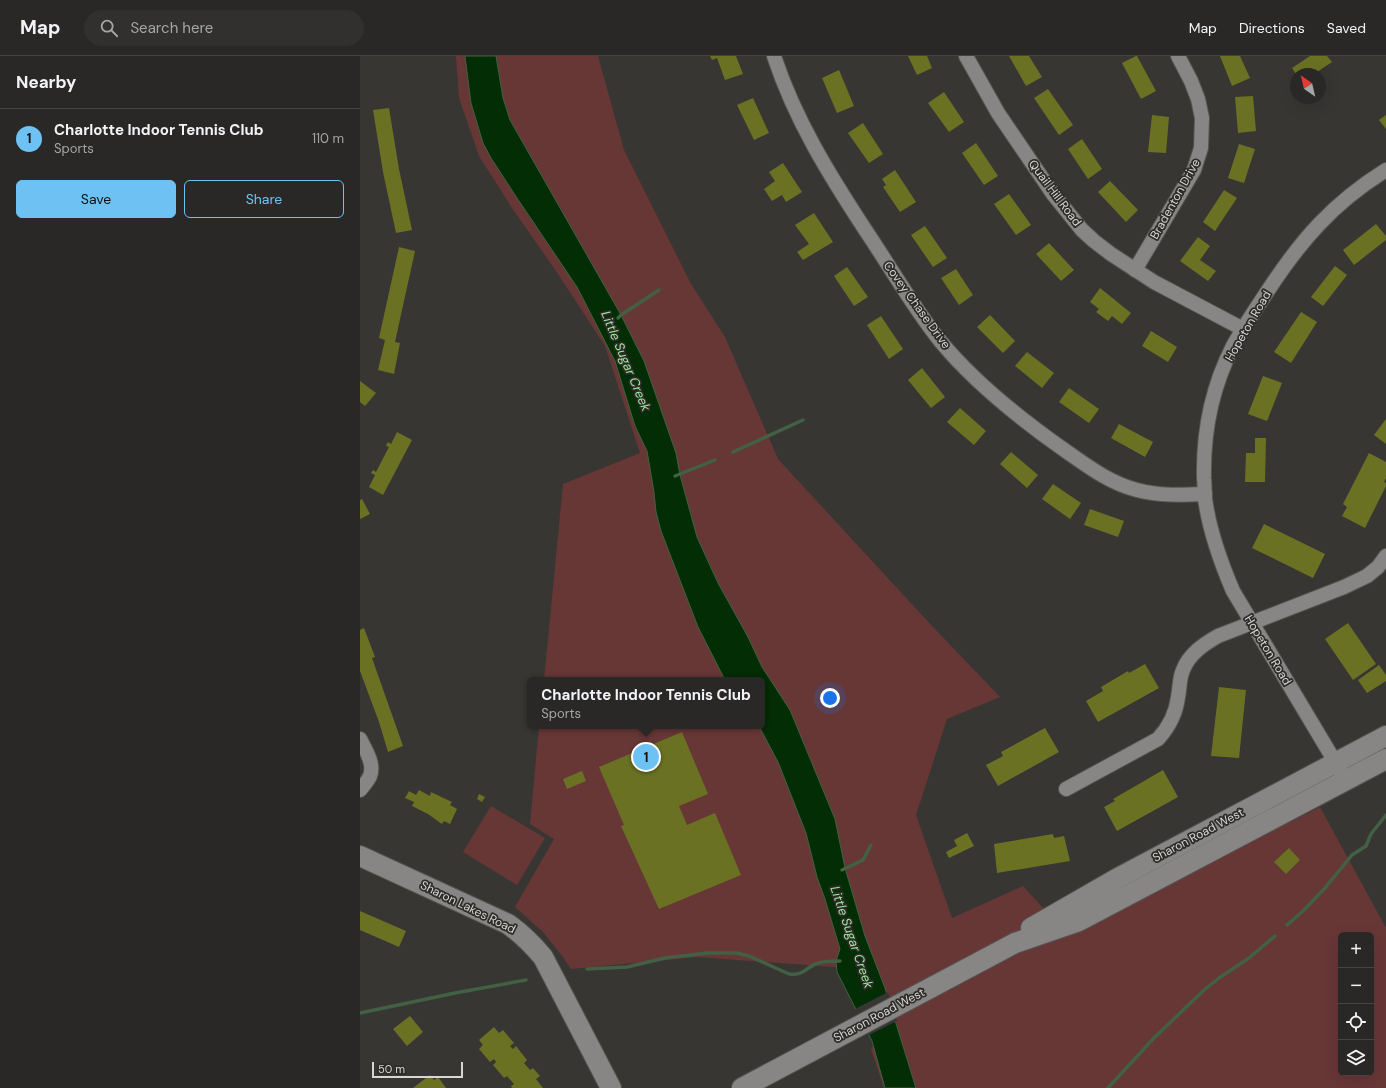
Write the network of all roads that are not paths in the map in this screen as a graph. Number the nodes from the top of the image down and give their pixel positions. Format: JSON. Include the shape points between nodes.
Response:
{"nodes":[{"id":1,"x":774,"y":56,"type":"edge"},
{"id":2,"x":966,"y":56,"type":"edge"},
{"id":3,"x":1178,"y":56,"type":"edge"},
{"id":4,"x":1386,"y":170,"type":"edge"},
{"id":5,"x":1135,"y":270,"type":"junction"},
{"id":6,"x":1243,"y":329,"type":"junction"},
{"id":7,"x":1205,"y":494,"type":"junction"},
{"id":8,"x":1386,"y":556,"type":"edge"},
{"id":9,"x":1252,"y":623,"type":"junction"},
{"id":10,"x":1386,"y":736,"type":"edge"},
{"id":11,"x":360,"y":739,"type":"edge"},
{"id":12,"x":1386,"y":760,"type":"edge"},
{"id":13,"x":1336,"y":763,"type":"junction"},
{"id":14,"x":1345,"y":781,"type":"junction"},
{"id":15,"x":1066,"y":789,"type":"dead end"},
{"id":16,"x":360,"y":790,"type":"edge"},
{"id":17,"x":360,"y":856,"type":"edge"},
{"id":18,"x":1015,"y":942,"type":"junction"},
{"id":19,"x":611,"y":1088,"type":"edge"},
{"id":20,"x":742,"y":1088,"type":"edge"}],
"edges":[{"from":1,"to":7,"type":"street","name":"Covey Chase Drive","via":[[796,111],[837,187],[914,305],[968,371],[1027,423],[1097,473],[1136,490],[1156,494]]},
{"from":2,"to":5,"type":"street","name":"Quail Hill Road","via":[[998,113],[1072,219],[1094,241]]},
{"from":3,"to":5,"type":"street","name":"Bradenton Drive","via":[[1198,99],[1202,118],[1201,148],[1194,170]]},
{"from":4,"to":6,"type":"street","name":"Hopeton Road","via":[[1344,200],[1320,223],[1287,261]]},
{"from":5,"to":6,"type":"street","name":"Quail Hill Road"},
{"from":6,"to":7,"type":"street","name":"Hopeton Road","via":[[1233,346],[1212,401],[1206,432]]},
{"from":7,"to":9,"type":"street","name":"Hopeton Road","via":[[1221,563],[1233,591]]},
{"from":8,"to":9,"type":"street","via":[[1367,576],[1309,602]]},
{"from":9,"to":13,"type":"street","name":"Hopeton Road"},
{"from":9,"to":15,"type":"street","via":[[1218,636],[1193,654],[1182,671],[1175,713],[1158,739]]},
{"from":10,"to":13,"type":"main road","name":"Sharon Road West"},
{"from":11,"to":16,"type":"street","via":[[372,768],[370,777]]},
{"from":12,"to":14,"type":"main road","name":"Sharon Road West"},
{"from":13,"to":14,"type":"street","name":"Hopeton Road"},
{"from":13,"to":18,"type":"main road","name":"Sharon Road West","via":[[1118,878],[1028,930]]},
{"from":14,"to":18,"type":"main road","name":"Sharon Road West","via":[[1079,921]]},
{"from":17,"to":19,"type":"main road","name":"Sharon Lakes Road","via":[[501,921],[522,934],[543,957]]},
{"from":18,"to":20,"type":"main road","name":"Sharon Road West"}]}
